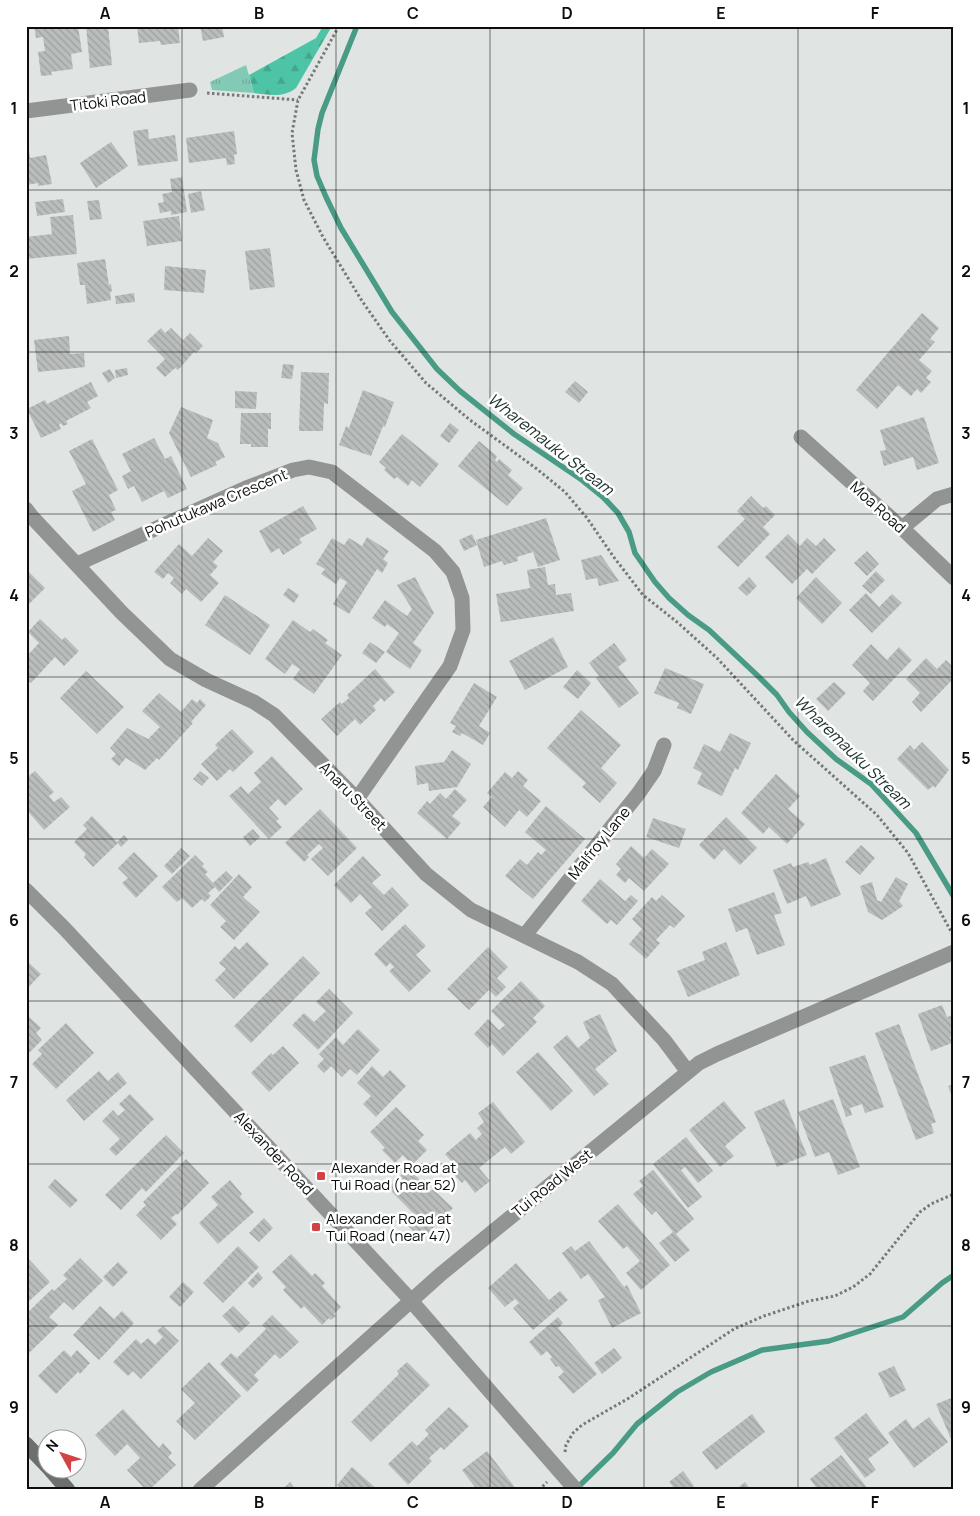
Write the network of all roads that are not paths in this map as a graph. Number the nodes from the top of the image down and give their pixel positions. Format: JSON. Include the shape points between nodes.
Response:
{"nodes":[{"id":1,"x":190,"y":90,"type":"road end"},
{"id":2,"x":26,"y":111,"type":"edge"},
{"id":3,"x":801,"y":437,"type":"dead end"},
{"id":4,"x":954,"y":494,"type":"edge"},
{"id":5,"x":26,"y":509,"type":"edge"},
{"id":6,"x":902,"y":528,"type":"junction"},
{"id":7,"x":77,"y":564,"type":"junction"},
{"id":8,"x":954,"y":578,"type":"edge"},
{"id":9,"x":664,"y":745,"type":"dead end"},
{"id":10,"x":357,"y":799,"type":"junction"},
{"id":11,"x":26,"y":890,"type":"edge"},
{"id":12,"x":525,"y":935,"type":"junction"},
{"id":13,"x":954,"y":952,"type":"edge"},
{"id":14,"x":688,"y":1072,"type":"junction"},
{"id":15,"x":412,"y":1301,"type":"junction"},
{"id":16,"x":26,"y":1444,"type":"edge"},
{"id":17,"x":38,"y":1457,"type":"edge"},
{"id":18,"x":57,"y":1478,"type":"edge"},
{"id":19,"x":573,"y":1486,"type":"edge"},
{"id":20,"x":68,"y":1490,"type":"edge"},
{"id":21,"x":200,"y":1490,"type":"edge"}],
"edges":[{"from":1,"to":2,"type":"street","name":"Titoki Road"},
{"from":3,"to":6,"type":"street","name":"Moa Road"},
{"from":4,"to":6,"type":"street","via":[[937,499]]},
{"from":5,"to":7,"type":"street","name":"Anaru Street"},
{"from":6,"to":8,"type":"street","name":"Moa Road"},
{"from":7,"to":10,"type":"street","name":"Anaru Street","via":[[170,659],[274,715]]},
{"from":7,"to":10,"type":"street","name":"Pohutukawa Crescent","via":[[246,488],[292,470],[309,467],[332,472],[435,551],[453,572],[462,598],[463,630],[450,666]]},
{"from":9,"to":12,"type":"street","name":"Malfroy Lane","via":[[654,772],[638,794]]},
{"from":10,"to":12,"type":"street","name":"Anaru Street","via":[[426,874],[471,910]]},
{"from":11,"to":15,"type":"street","name":"Alexander Road"},
{"from":12,"to":14,"type":"street","name":"Anaru Street","via":[[612,984],[664,1040]]},
{"from":13,"to":14,"type":"street","name":"Tui Road West","via":[[717,1054]]},
{"from":14,"to":15,"type":"street","name":"Tui Road West"},
{"from":15,"to":19,"type":"street","name":"Alexander Road"},
{"from":15,"to":21,"type":"street","name":"Tui Road West"},
{"from":16,"to":17,"type":"main road"},
{"from":18,"to":20,"type":"main road"}]}
